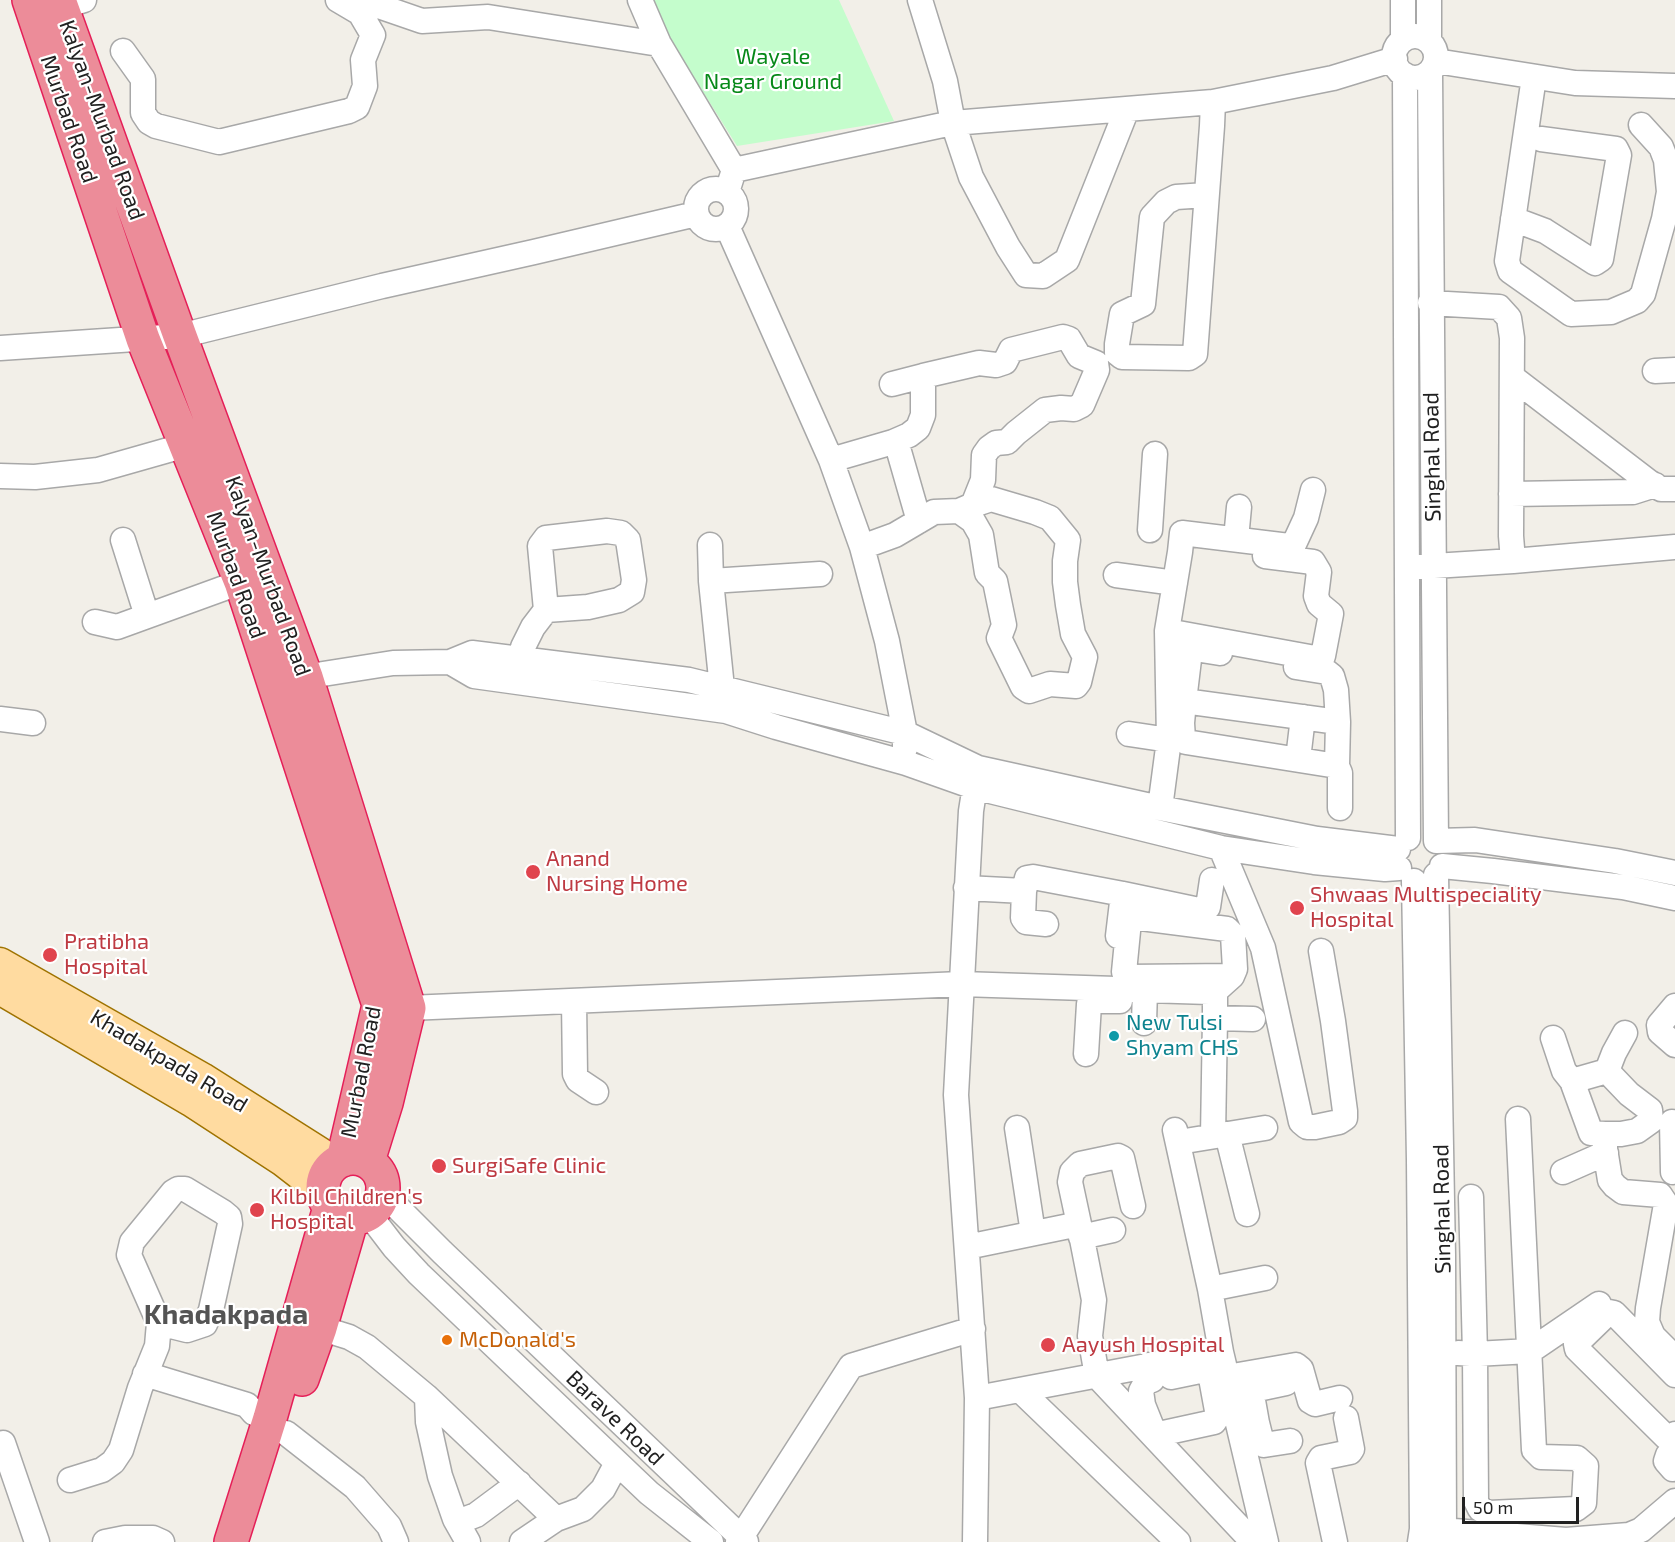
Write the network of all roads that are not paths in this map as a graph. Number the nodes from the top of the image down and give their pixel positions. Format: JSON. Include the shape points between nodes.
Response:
{"nodes":[{"id":1,"x":29,"y":0,"type":"edge"},
{"id":2,"x":338,"y":0,"type":"edge"},
{"id":3,"x":361,"y":0,"type":"edge"},
{"id":4,"x":640,"y":0,"type":"edge"},
{"id":5,"x":920,"y":0,"type":"edge"},
{"id":6,"x":1403,"y":0,"type":"edge"},
{"id":7,"x":1429,"y":0,"type":"edge"},
{"id":8,"x":68,"y":2,"type":"edge"},
{"id":9,"x":659,"y":44,"type":"junction"},
{"id":10,"x":123,"y":51,"type":"dead end"},
{"id":11,"x":1401,"y":58,"type":"junction"},
{"id":12,"x":1432,"y":58,"type":"junction"},
{"id":13,"x":1533,"y":77,"type":"junction"},
{"id":14,"x":1675,"y":86,"type":"edge"},
{"id":15,"x":1213,"y":102,"type":"junction"},
{"id":16,"x":1127,"y":110,"type":"junction"},
{"id":17,"x":953,"y":123,"type":"junction"},
{"id":18,"x":1641,"y":125,"type":"dead end"},
{"id":19,"x":1540,"y":139,"type":"dead end"},
{"id":20,"x":730,"y":181,"type":"junction"},
{"id":21,"x":1206,"y":195,"type":"junction"},
{"id":22,"x":696,"y":214,"type":"junction"},
{"id":23,"x":1513,"y":219,"type":"junction"},
{"id":24,"x":727,"y":226,"type":"junction"},
{"id":25,"x":1430,"y":303,"type":"junction"},
{"id":26,"x":180,"y":336,"type":"junction"},
{"id":27,"x":143,"y":339,"type":"junction"},
{"id":28,"x":0,"y":348,"type":"edge"},
{"id":29,"x":923,"y":376,"type":"junction"},
{"id":30,"x":1512,"y":377,"type":"junction"},
{"id":31,"x":892,"y":384,"type":"dead end"},
{"id":32,"x":896,"y":441,"type":"junction"},
{"id":33,"x":186,"y":445,"type":"junction"},
{"id":34,"x":1155,"y":454,"type":"dead end"},
{"id":35,"x":831,"y":460,"type":"junction"},
{"id":36,"x":0,"y":476,"type":"edge"},
{"id":37,"x":1665,"y":487,"type":"edge"},
{"id":38,"x":1313,"y":490,"type":"dead end"},
{"id":39,"x":1511,"y":494,"type":"junction"},
{"id":40,"x":1239,"y":507,"type":"dead end"},
{"id":41,"x":967,"y":508,"type":"junction"},
{"id":42,"x":919,"y":521,"type":"junction"},
{"id":43,"x":1236,"y":539,"type":"junction"},
{"id":44,"x":123,"y":540,"type":"dead end"},
{"id":45,"x":710,"y":545,"type":"dead end"},
{"id":46,"x":1185,"y":545,"type":"junction"},
{"id":47,"x":862,"y":547,"type":"junction"},
{"id":48,"x":1675,"y":547,"type":"edge"},
{"id":49,"x":1513,"y":561,"type":"junction"},
{"id":50,"x":1407,"y":567,"type":"junction"},
{"id":51,"x":1433,"y":567,"type":"junction"},
{"id":52,"x":820,"y":574,"type":"dead end"},
{"id":53,"x":1116,"y":575,"type":"dead end"},
{"id":54,"x":711,"y":581,"type":"junction"},
{"id":55,"x":241,"y":582,"type":"junction"},
{"id":56,"x":1175,"y":583,"type":"junction"},
{"id":57,"x":546,"y":610,"type":"junction"},
{"id":58,"x":147,"y":616,"type":"junction"},
{"id":59,"x":95,"y":622,"type":"dead end"},
{"id":60,"x":1172,"y":632,"type":"junction"},
{"id":61,"x":523,"y":660,"type":"junction"},
{"id":62,"x":450,"y":662,"type":"junction"},
{"id":63,"x":290,"y":679,"type":"junction"},
{"id":64,"x":722,"y":687,"type":"junction"},
{"id":65,"x":1303,"y":717,"type":"junction"},
{"id":66,"x":0,"y":719,"type":"edge"},
{"id":67,"x":1176,"y":721,"type":"junction"},
{"id":68,"x":1338,"y":722,"type":"junction"},
{"id":69,"x":33,"y":723,"type":"dead end"},
{"id":70,"x":905,"y":734,"type":"junction"},
{"id":71,"x":1129,"y":734,"type":"dead end"},
{"id":72,"x":1299,"y":759,"type":"junction"},
{"id":73,"x":906,"y":763,"type":"junction"},
{"id":74,"x":1337,"y":766,"type":"junction"},
{"id":75,"x":976,"y":778,"type":"junction"},
{"id":76,"x":1160,"y":808,"type":"junction"},
{"id":77,"x":1340,"y":808,"type":"dead end"},
{"id":78,"x":1436,"y":841,"type":"junction"},
{"id":79,"x":1221,"y":849,"type":"junction"},
{"id":80,"x":1416,"y":863,"type":"junction"},
{"id":81,"x":1675,"y":873,"type":"edge"},
{"id":82,"x":1212,"y":880,"type":"dead end"},
{"id":83,"x":966,"y":888,"type":"junction"},
{"id":84,"x":1024,"y":891,"type":"junction"},
{"id":85,"x":1123,"y":894,"type":"junction"},
{"id":86,"x":1675,"y":898,"type":"edge"},
{"id":87,"x":1046,"y":924,"type":"dead end"},
{"id":88,"x":1321,"y":951,"type":"dead end"},
{"id":89,"x":0,"y":963,"type":"edge"},
{"id":90,"x":1232,"y":976,"type":"junction"},
{"id":91,"x":961,"y":984,"type":"junction"},
{"id":92,"x":0,"y":989,"type":"edge"},
{"id":93,"x":1112,"y":989,"type":"junction"},
{"id":94,"x":1212,"y":994,"type":"junction"},
{"id":95,"x":574,"y":1000,"type":"junction"},
{"id":96,"x":1189,"y":1003,"type":"dead end"},
{"id":97,"x":1144,"y":1005,"type":"junction"},
{"id":98,"x":394,"y":1006,"type":"junction"},
{"id":99,"x":1675,"y":1006,"type":"edge"},
{"id":100,"x":1215,"y":1018,"type":"junction"},
{"id":101,"x":1253,"y":1019,"type":"dead end"},
{"id":102,"x":1625,"y":1033,"type":"dead end"},
{"id":103,"x":1553,"y":1038,"type":"dead end"},
{"id":104,"x":1675,"y":1045,"type":"edge"},
{"id":105,"x":1086,"y":1054,"type":"dead end"},
{"id":106,"x":1606,"y":1071,"type":"junction"},
{"id":107,"x":1572,"y":1081,"type":"junction"},
{"id":108,"x":189,"y":1085,"type":"junction"},
{"id":109,"x":596,"y":1092,"type":"dead end"},
{"id":110,"x":1518,"y":1119,"type":"dead end"},
{"id":111,"x":1666,"y":1122,"type":"edge"},
{"id":112,"x":1017,"y":1128,"type":"dead end"},
{"id":113,"x":1265,"y":1128,"type":"dead end"},
{"id":114,"x":1220,"y":1135,"type":"junction"},
{"id":115,"x":1605,"y":1144,"type":"junction"},
{"id":116,"x":1563,"y":1172,"type":"dead end"},
{"id":117,"x":1673,"y":1172,"type":"dead end"},
{"id":118,"x":350,"y":1188,"type":"junction"},
{"id":119,"x":1471,"y":1197,"type":"dead end"},
{"id":120,"x":1133,"y":1206,"type":"dead end"},
{"id":121,"x":1247,"y":1214,"type":"dead end"},
{"id":122,"x":1080,"y":1230,"type":"junction"},
{"id":123,"x":1113,"y":1230,"type":"dead end"},
{"id":124,"x":1033,"y":1233,"type":"junction"},
{"id":125,"x":967,"y":1247,"type":"junction"},
{"id":126,"x":1265,"y":1278,"type":"dead end"},
{"id":127,"x":1210,"y":1289,"type":"junction"},
{"id":128,"x":1599,"y":1304,"type":"dead end"},
{"id":129,"x":159,"y":1323,"type":"junction"},
{"id":130,"x":320,"y":1328,"type":"junction"},
{"id":131,"x":973,"y":1329,"type":"junction"},
{"id":132,"x":1530,"y":1351,"type":"junction"},
{"id":133,"x":1221,"y":1352,"type":"junction"},
{"id":134,"x":1444,"y":1352,"type":"junction"},
{"id":135,"x":1475,"y":1354,"type":"junction"},
{"id":136,"x":1675,"y":1358,"type":"edge"},
{"id":137,"x":1675,"y":1375,"type":"edge"},
{"id":138,"x":1097,"y":1376,"type":"junction"},
{"id":139,"x":1227,"y":1377,"type":"junction"},
{"id":140,"x":143,"y":1381,"type":"junction"},
{"id":141,"x":1286,"y":1383,"type":"dead end"},
{"id":142,"x":1020,"y":1390,"type":"junction"},
{"id":143,"x":427,"y":1397,"type":"junction"},
{"id":144,"x":977,"y":1398,"type":"junction"},
{"id":145,"x":270,"y":1422,"type":"junction"},
{"id":146,"x":1248,"y":1426,"type":"junction"},
{"id":147,"x":1675,"y":1434,"type":"edge"},
{"id":148,"x":3,"y":1443,"type":"dead end"},
{"id":149,"x":1247,"y":1462,"type":"junction"},
{"id":150,"x":617,"y":1463,"type":"junction"},
{"id":151,"x":70,"y":1480,"type":"dead end"},
{"id":152,"x":519,"y":1483,"type":"junction"},
{"id":153,"x":1675,"y":1501,"type":"edge"},
{"id":154,"x":1584,"y":1503,"type":"junction"},
{"id":155,"x":455,"y":1519,"type":"junction"},
{"id":156,"x":556,"y":1519,"type":"junction"},
{"id":157,"x":1432,"y":1536,"type":"edge"},
{"id":158,"x":1572,"y":1540,"type":"edge"},
{"id":159,"x":742,"y":1541,"type":"edge"},
{"id":160,"x":37,"y":1542,"type":"edge"},
{"id":161,"x":105,"y":1542,"type":"edge"},
{"id":162,"x":162,"y":1542,"type":"edge"},
{"id":163,"x":231,"y":1542,"type":"edge"},
{"id":164,"x":252,"y":1542,"type":"edge"},
{"id":165,"x":396,"y":1542,"type":"edge"},
{"id":166,"x":468,"y":1542,"type":"edge"},
{"id":167,"x":522,"y":1542,"type":"edge"},
{"id":168,"x":711,"y":1542,"type":"edge"},
{"id":169,"x":975,"y":1542,"type":"edge"},
{"id":170,"x":1178,"y":1542,"type":"edge"},
{"id":171,"x":1253,"y":1542,"type":"edge"},
{"id":172,"x":1266,"y":1542,"type":"edge"},
{"id":173,"x":1335,"y":1542,"type":"edge"}],
"edges":[{"from":1,"to":27,"type":"highway","name":"Murbad Road"},
{"from":2,"to":10,"type":"street","via":[[360,13],[373,35],[363,60],[365,86],[357,107],[219,142],[149,122],[143,113],[143,80]]},
{"from":3,"to":9,"type":"street","via":[[422,21],[488,17]]},
{"from":4,"to":9,"type":"street"},
{"from":5,"to":17,"type":"street","via":[[945,81]]},
{"from":6,"to":11,"type":"street","name":"Singhal Road"},
{"from":7,"to":12,"type":"street","name":"Singhal Road"},
{"from":8,"to":26,"type":"highway","name":"Kalyan-Murbad Road"},
{"from":9,"to":20,"type":"street"},
{"from":11,"to":12,"type":"street","via":[[1418,77]]},
{"from":11,"to":12,"type":"street","via":[[1410,37],[1416,36],[1424,38]]},
{"from":11,"to":15,"type":"street","via":[[1334,78]]},
{"from":11,"to":50,"type":"street","name":"Singhal Road"},
{"from":12,"to":13,"type":"street"},
{"from":12,"to":25,"type":"street","name":"Singhal Road"},
{"from":13,"to":14,"type":"street","via":[[1575,83]]},
{"from":13,"to":23,"type":"street"},
{"from":15,"to":16,"type":"street"},
{"from":15,"to":21,"type":"street"},
{"from":16,"to":17,"type":"street"},
{"from":16,"to":17,"type":"street","via":[[1067,260],[1043,276],[1026,276],[1008,247],[971,177]]},
{"from":17,"to":20,"type":"street"},
{"from":18,"to":23,"type":"street","via":[[1661,147],[1669,192],[1643,294],[1637,302],[1611,312],[1571,314],[1510,270],[1507,261]]},
{"from":19,"to":23,"type":"street","via":[[1616,149],[1619,155],[1601,259],[1595,263],[1545,231]]},
{"from":20,"to":22,"type":"street","via":[[720,189],[707,191],[698,201]]},
{"from":20,"to":24,"type":"street","via":[[736,209]]},
{"from":21,"to":21,"type":"street","via":[[1195,354],[1189,358],[1122,357],[1117,344],[1122,314],[1143,304],[1152,217],[1176,197]]},
{"from":22,"to":24,"type":"street","via":[[709,228]]},
{"from":22,"to":26,"type":"street"},
{"from":24,"to":35,"type":"street"},
{"from":25,"to":30,"type":"street","via":[[1499,307],[1509,318]]},
{"from":25,"to":51,"type":"street","name":"Singhal Road"},
{"from":26,"to":27,"type":"street"},
{"from":26,"to":63,"type":"highway","name":"Kalyan-Murbad Road"},
{"from":27,"to":28,"type":"street"},
{"from":27,"to":33,"type":"highway","name":"Murbad Road"},
{"from":29,"to":31,"type":"street"},
{"from":29,"to":32,"type":"street","via":[[923,415],[918,428]]},
{"from":29,"to":41,"type":"street","via":[[979,363],[1005,362],[1011,350],[1063,337],[1069,339],[1079,356],[1096,363],[1097,370],[1082,405],[1045,410],[1007,442],[989,448],[984,455],[983,480]]},
{"from":30,"to":37,"type":"street"},
{"from":30,"to":39,"type":"street"},
{"from":32,"to":35,"type":"street"},
{"from":32,"to":42,"type":"street"},
{"from":33,"to":36,"type":"street","via":[[98,470],[35,477]]},
{"from":33,"to":55,"type":"highway","name":"Murbad Road"},
{"from":34,"to":46,"type":"street","via":[[1144,529]]},
{"from":35,"to":47,"type":"street"},
{"from":37,"to":39,"type":"street","via":[[1633,492]]},
{"from":38,"to":43,"type":"street","via":[[1294,544]]},
{"from":39,"to":49,"type":"street"},
{"from":40,"to":43,"type":"street"},
{"from":41,"to":41,"type":"street","via":[[981,535],[987,573],[995,581],[1004,626],[999,638],[1023,687],[1029,691],[1050,684],[1076,686],[1085,657],[1073,634],[1068,605],[1068,540],[1050,518],[1035,512],[991,499]]},
{"from":41,"to":42,"type":"street","via":[[934,512]]},
{"from":42,"to":47,"type":"street"},
{"from":43,"to":46,"type":"street"},
{"from":44,"to":58,"type":"street"},
{"from":45,"to":54,"type":"street"},
{"from":46,"to":56,"type":"street"},
{"from":46,"to":60,"type":"street"},
{"from":46,"to":60,"type":"street","via":[[1313,562],[1319,572],[1316,596],[1331,614],[1323,656],[1315,658]]},
{"from":47,"to":70,"type":"street","via":[[887,641]]},
{"from":48,"to":49,"type":"street"},
{"from":49,"to":51,"type":"street"},
{"from":50,"to":51,"type":"street"},
{"from":50,"to":80,"type":"street","name":"Singhal Road"},
{"from":51,"to":78,"type":"street","name":"Singhal Road"},
{"from":52,"to":54,"type":"street"},
{"from":53,"to":56,"type":"street"},
{"from":54,"to":64,"type":"street"},
{"from":55,"to":58,"type":"street"},
{"from":55,"to":63,"type":"highway","name":"Murbad Road"},
{"from":56,"to":60,"type":"street"},
{"from":57,"to":57,"type":"street","via":[[540,546],[546,538],[607,531],[621,533],[628,540],[633,592],[619,600],[588,607]]},
{"from":57,"to":61,"type":"street","via":[[523,648]]},
{"from":58,"to":59,"type":"street","via":[[117,627]]},
{"from":60,"to":67,"type":"street"},
{"from":61,"to":62,"type":"street","via":[[472,652]]},
{"from":61,"to":64,"type":"street"},
{"from":62,"to":63,"type":"street","via":[[393,663]]},
{"from":62,"to":73,"type":"street","via":[[474,676],[726,711]]},
{"from":63,"to":98,"type":"highway","name":"Kalyan-Murbad Road"},
{"from":64,"to":70,"type":"street"},
{"from":65,"to":67,"type":"street"},
{"from":65,"to":68,"type":"street"},
{"from":65,"to":72,"type":"street"},
{"from":66,"to":69,"type":"street"},
{"from":67,"to":68,"type":"street","via":[[1190,651],[1195,649],[1327,672],[1336,690]]},
{"from":67,"to":71,"type":"street"},
{"from":67,"to":72,"type":"street","via":[[1186,742]]},
{"from":67,"to":76,"type":"street"},
{"from":68,"to":74,"type":"street"},
{"from":70,"to":73,"type":"street"},
{"from":70,"to":75,"type":"street"},
{"from":72,"to":74,"type":"street"},
{"from":73,"to":75,"type":"street"},
{"from":74,"to":77,"type":"street"},
{"from":75,"to":76,"type":"street"},
{"from":75,"to":79,"type":"street"},
{"from":75,"to":83,"type":"street"},
{"from":76,"to":80,"type":"street"},
{"from":78,"to":80,"type":"street","via":[[1423,835]]},
{"from":78,"to":81,"type":"street","via":[[1474,840]]},
{"from":79,"to":80,"type":"street","via":[[1385,869]]},
{"from":79,"to":88,"type":"street","via":[[1263,948],[1301,1122],[1315,1127],[1345,1118]]},
{"from":80,"to":86,"type":"street","via":[[1623,887]]},
{"from":80,"to":134,"type":"street","name":"Singhal Road"},
{"from":80,"to":157,"type":"street","name":"Singhal Road"},
{"from":82,"to":85,"type":"street","via":[[1208,907],[1199,910]]},
{"from":83,"to":84,"type":"street"},
{"from":83,"to":91,"type":"street"},
{"from":84,"to":85,"type":"street","via":[[1027,878],[1033,877]]},
{"from":84,"to":87,"type":"street","via":[[1023,918],[1026,922]]},
{"from":85,"to":93,"type":"street"},
{"from":89,"to":108,"type":"main road","name":"Khadakpada Road"},
{"from":90,"to":90,"type":"street","via":[[1233,935],[1227,929],[1133,917],[1129,921],[1124,972],[1127,977]]},
{"from":90,"to":94,"type":"street"},
{"from":91,"to":93,"type":"street"},
{"from":91,"to":95,"type":"street"},
{"from":91,"to":125,"type":"street","via":[[956,1095]]},
{"from":92,"to":108,"type":"main road","name":"Khadakpada Road","via":[[124,1063]]},
{"from":93,"to":97,"type":"street"},
{"from":94,"to":97,"type":"street"},
{"from":94,"to":100,"type":"street"},
{"from":95,"to":98,"type":"street"},
{"from":95,"to":109,"type":"street","via":[[575,1074]]},
{"from":96,"to":97,"type":"street"},
{"from":97,"to":105,"type":"street","via":[[1095,1001],[1089,1004]]},
{"from":98,"to":118,"type":"highway","via":[[386,1103]]},
{"from":99,"to":104,"type":"street","via":[[1659,1025],[1660,1032]]},
{"from":100,"to":101,"type":"street"},
{"from":100,"to":114,"type":"street","via":[[1221,1078]]},
{"from":102,"to":106,"type":"street"},
{"from":103,"to":107,"type":"street","via":[[1564,1071]]},
{"from":106,"to":107,"type":"street"},
{"from":106,"to":111,"type":"street"},
{"from":107,"to":115,"type":"street","via":[[1591,1133]]},
{"from":108,"to":118,"type":"main road","name":"Khadakpada Road"},
{"from":110,"to":132,"type":"street"},
{"from":111,"to":115,"type":"street","via":[[1620,1134]]},
{"from":111,"to":117,"type":"street"},
{"from":112,"to":124,"type":"street"},
{"from":113,"to":114,"type":"street"},
{"from":114,"to":121,"type":"street"},
{"from":114,"to":127,"type":"street","via":[[1177,1136]]},
{"from":115,"to":116,"type":"street"},
{"from":115,"to":136,"type":"street","via":[[1610,1179],[1615,1186],[1623,1192],[1660,1195],[1666,1204],[1647,1322],[1653,1336]]},
{"from":118,"to":130,"type":"highway"},
{"from":118,"to":145,"type":"highway"},
{"from":118,"to":150,"type":"street","name":"Barave Road","via":[[419,1274]]},
{"from":118,"to":159,"type":"street","name":"Barave Road","via":[[442,1252]]},
{"from":119,"to":135,"type":"street"},
{"from":120,"to":122,"type":"street","via":[[1122,1158],[1080,1164],[1072,1172],[1070,1182]]},
{"from":122,"to":123,"type":"street"},
{"from":122,"to":124,"type":"street"},
{"from":122,"to":138,"type":"street","via":[[1094,1300],[1090,1336]]},
{"from":124,"to":125,"type":"street"},
{"from":125,"to":131,"type":"street"},
{"from":126,"to":127,"type":"street"},
{"from":127,"to":133,"type":"street"},
{"from":128,"to":132,"type":"street"},
{"from":129,"to":129,"type":"street","via":[[129,1255],[132,1242],[173,1192],[185,1189],[223,1212],[230,1224],[205,1324],[187,1330]]},
{"from":129,"to":140,"type":"street","via":[[156,1346]]},
{"from":130,"to":143,"type":"street","via":[[367,1347]]},
{"from":130,"to":145,"type":"highway","via":[[304,1374]]},
{"from":131,"to":144,"type":"street"},
{"from":131,"to":159,"type":"street","via":[[851,1366]]},
{"from":132,"to":135,"type":"street"},
{"from":132,"to":154,"type":"street","via":[[1534,1450],[1541,1457],[1577,1458],[1586,1466]]},
{"from":133,"to":138,"type":"street","via":[[1150,1373]]},
{"from":133,"to":139,"type":"street"},
{"from":134,"to":135,"type":"street"},
{"from":134,"to":157,"type":"street","name":"Singhal Road"},
{"from":135,"to":154,"type":"street","via":[[1476,1501],[1480,1509],[1489,1513],[1576,1509]]},
{"from":137,"to":147,"type":"street","via":[[1614,1313],[1609,1312],[1576,1344],[1665,1437]]},
{"from":138,"to":142,"type":"street"},
{"from":138,"to":171,"type":"street"},
{"from":139,"to":146,"type":"street"},
{"from":139,"to":173,"type":"street","via":[[1296,1365],[1301,1369],[1310,1401],[1343,1408],[1352,1449],[1321,1458],[1318,1463]]},
{"from":140,"to":145,"type":"street","via":[[244,1419]]},
{"from":140,"to":151,"type":"street","via":[[121,1450],[113,1462],[102,1470]]},
{"from":141,"to":146,"type":"street","via":[[1253,1390]]},
{"from":142,"to":144,"type":"street"},
{"from":142,"to":170,"type":"street"},
{"from":143,"to":152,"type":"street"},
{"from":143,"to":155,"type":"street","via":[[428,1422],[440,1476]]},
{"from":144,"to":169,"type":"street"},
{"from":145,"to":163,"type":"highway"},
{"from":145,"to":164,"type":"highway"},
{"from":145,"to":165,"type":"street","via":[[355,1487],[389,1526]]},
{"from":146,"to":149,"type":"street"},
{"from":146,"to":149,"type":"street","via":[[1262,1443],[1284,1448]]},
{"from":148,"to":160,"type":"street"},
{"from":149,"to":172,"type":"street"},
{"from":150,"to":156,"type":"street","via":[[603,1489],[583,1509]]},
{"from":150,"to":168,"type":"street","name":"Barave Road"},
{"from":152,"to":155,"type":"street","via":[[476,1515]]},
{"from":152,"to":156,"type":"street"},
{"from":153,"to":158,"type":"street","via":[[1635,1533]]},
{"from":154,"to":158,"type":"street"},
{"from":155,"to":166,"type":"street"},
{"from":156,"to":167,"type":"street"},
{"from":157,"to":158,"type":"street"},
{"from":161,"to":162,"type":"street","via":[[125,1538],[153,1538]]}]}
